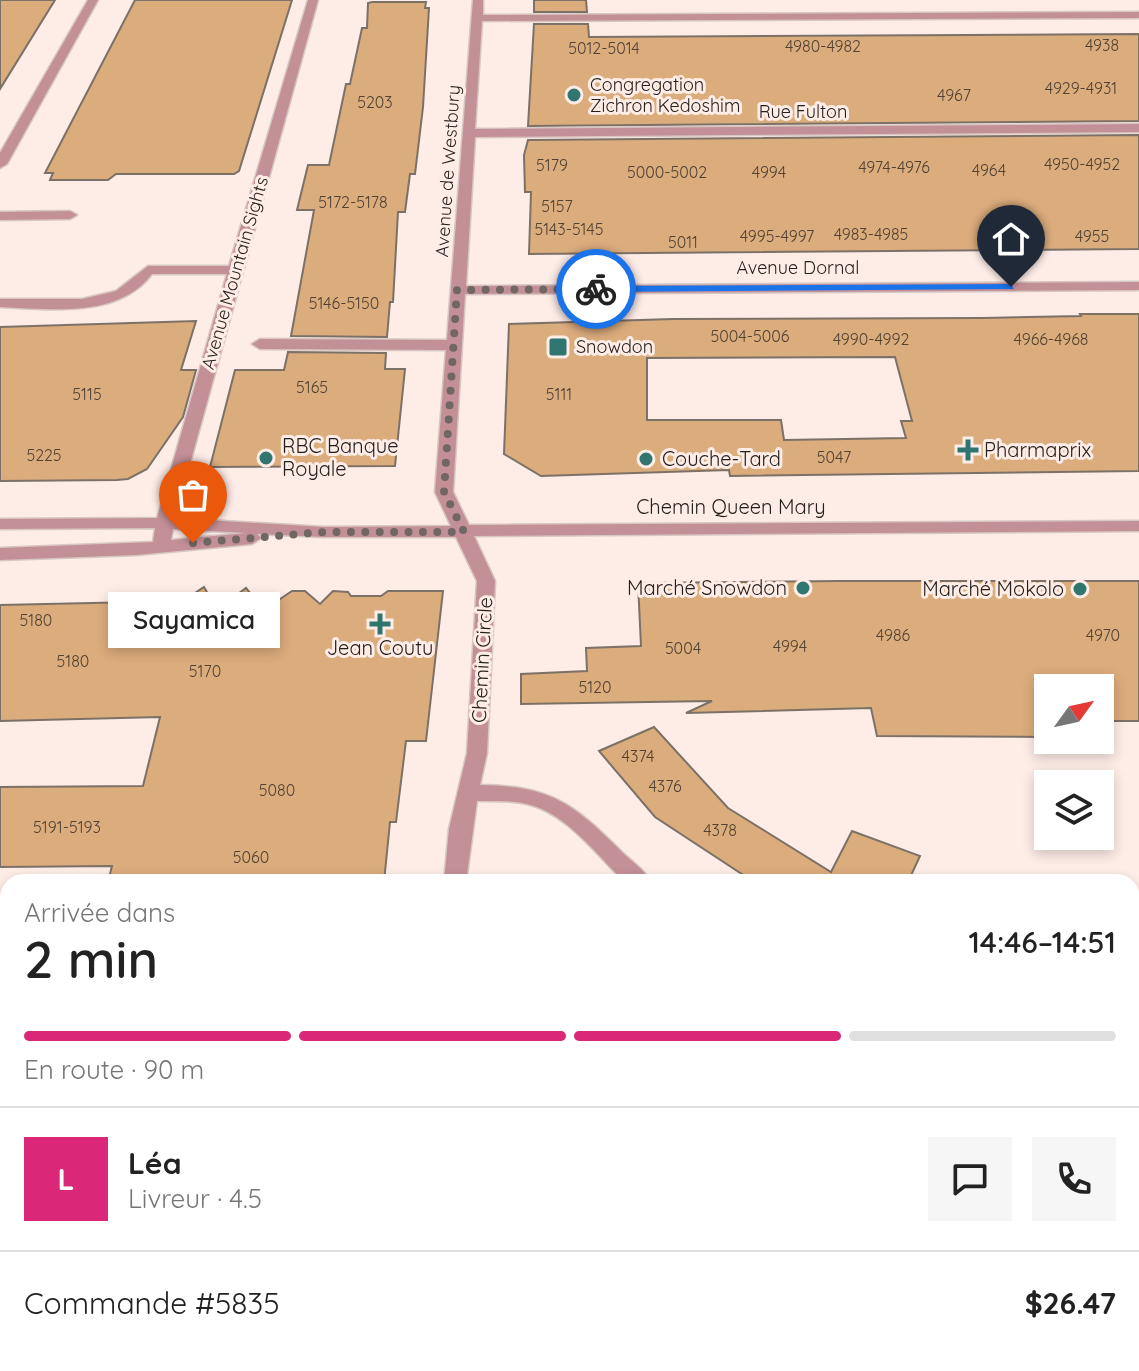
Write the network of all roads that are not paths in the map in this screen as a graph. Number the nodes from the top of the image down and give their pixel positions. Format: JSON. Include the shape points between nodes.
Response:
{"nodes":[{"id":1,"x":93,"y":0,"type":"edge"},
{"id":2,"x":313,"y":0,"type":"edge"},
{"id":3,"x":478,"y":0,"type":"edge"},
{"id":4,"x":1139,"y":15,"type":"edge"},
{"id":5,"x":477,"y":18,"type":"junction"},
{"id":6,"x":1139,"y":128,"type":"edge"},
{"id":7,"x":468,"y":133,"type":"junction"},
{"id":8,"x":0,"y":164,"type":"edge"},
{"id":9,"x":70,"y":215,"type":"dead end"},
{"id":10,"x":0,"y":216,"type":"edge"},
{"id":11,"x":236,"y":270,"type":"junction"},
{"id":12,"x":1139,"y":286,"type":"edge"},
{"id":13,"x":457,"y":290,"type":"junction"},
{"id":14,"x":0,"y":303,"type":"edge"},
{"id":15,"x":260,"y":344,"type":"dead end"},
{"id":16,"x":453,"y":345,"type":"junction"},
{"id":17,"x":165,"y":523,"type":"junction"},
{"id":18,"x":0,"y":524,"type":"edge"},
{"id":19,"x":1139,"y":526,"type":"edge"},
{"id":20,"x":324,"y":532,"type":"junction"},
{"id":21,"x":464,"y":532,"type":"junction"},
{"id":22,"x":161,"y":546,"type":"junction"},
{"id":23,"x":0,"y":554,"type":"edge"},
{"id":24,"x":470,"y":793,"type":"junction"},
{"id":25,"x":456,"y":874,"type":"edge"},
{"id":26,"x":631,"y":874,"type":"edge"}],
"edges":[{"from":1,"to":8,"type":"street"},
{"from":2,"to":11,"type":"street","name":"Avenue Mountain Sights"},
{"from":3,"to":5,"type":"street","name":"Avenue de Westbury"},
{"from":4,"to":5,"type":"street"},
{"from":5,"to":7,"type":"street","name":"Avenue de Westbury"},
{"from":6,"to":7,"type":"street","name":"Rue Fulton"},
{"from":7,"to":13,"type":"street","name":"Avenue de Westbury"},
{"from":9,"to":10,"type":"street"},
{"from":11,"to":14,"type":"street","via":[[148,270],[141,283],[99,302]]},
{"from":11,"to":17,"type":"street","name":"Avenue Mountain Sights"},
{"from":12,"to":13,"type":"street","name":"Avenue Dornal"},
{"from":13,"to":16,"type":"street","name":"Avenue de Westbury"},
{"from":15,"to":16,"type":"street"},
{"from":16,"to":21,"type":"street","name":"Avenue de Westbury","via":[[444,492]]},
{"from":17,"to":18,"type":"street","name":"Chemin Queen Mary"},
{"from":17,"to":20,"type":"street","name":"Chemin Queen Mary"},
{"from":17,"to":22,"type":"street","name":"Avenue Mountain Sights"},
{"from":19,"to":21,"type":"street","name":"Chemin Queen Mary"},
{"from":20,"to":21,"type":"street","name":"Chemin Queen Mary"},
{"from":20,"to":22,"type":"street","name":"Chemin Queen Mary"},
{"from":21,"to":24,"type":"street","name":"Chemin Circle","via":[[486,581]]},
{"from":22,"to":23,"type":"street","name":"Chemin Queen Mary"},
{"from":24,"to":25,"type":"street","name":"Chemin Circle"},
{"from":24,"to":26,"type":"street","via":[[543,801],[575,822]]}]}
